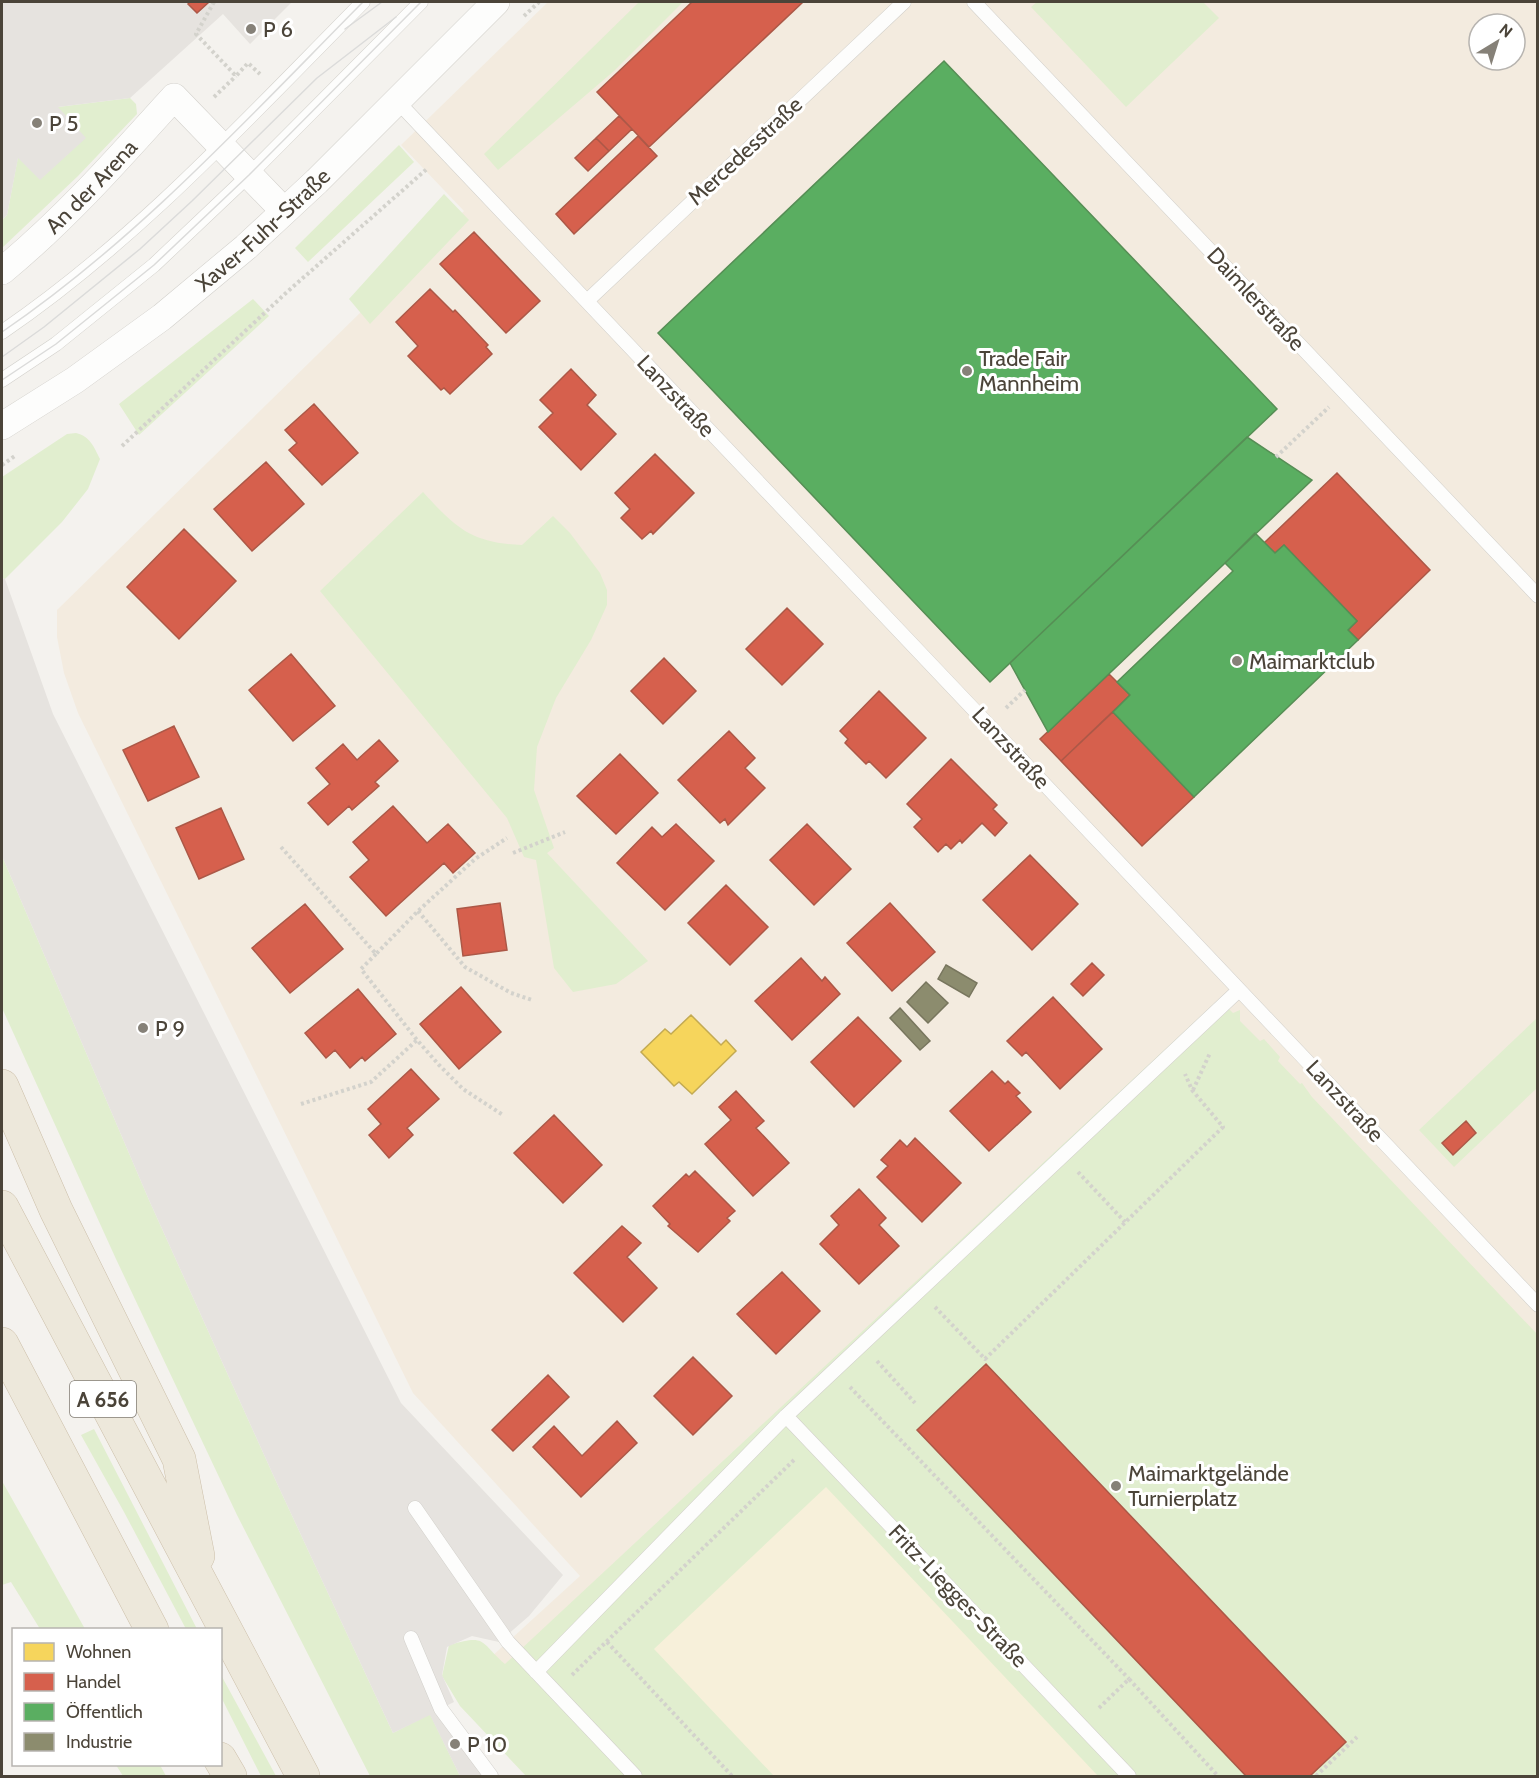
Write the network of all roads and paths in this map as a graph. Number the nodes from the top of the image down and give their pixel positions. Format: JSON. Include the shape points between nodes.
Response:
{"nodes":[{"id":1,"x":363,"y":2,"type":"edge"},
{"id":2,"x":421,"y":2,"type":"edge"},
{"id":3,"x":496,"y":2,"type":"edge"},
{"id":4,"x":904,"y":2,"type":"edge"},
{"id":5,"x":974,"y":2,"type":"edge"},
{"id":6,"x":397,"y":101,"type":"junction"},
{"id":7,"x":221,"y":145,"type":"junction"},
{"id":8,"x":446,"y":152,"type":"junction"},
{"id":9,"x":249,"y":175,"type":"junction"},
{"id":10,"x":284,"y":211,"type":"junction"},
{"id":11,"x":2,"y":270,"type":"edge"},
{"id":12,"x":587,"y":301,"type":"junction"},
{"id":13,"x":2,"y":332,"type":"edge"},
{"id":14,"x":2,"y":380,"type":"edge"},
{"id":15,"x":1344,"y":393,"type":"junction"},
{"id":16,"x":2,"y":426,"type":"edge"},
{"id":17,"x":122,"y":446,"type":"dead end"},
{"id":18,"x":1276,"y":457,"type":"dead end"},
{"id":19,"x":1538,"y":596,"type":"edge"},
{"id":20,"x":565,"y":832,"type":"dead end"},
{"id":21,"x":507,"y":838,"type":"dead end"},
{"id":22,"x":281,"y":847,"type":"dead end"},
{"id":23,"x":513,"y":853,"type":"dead end"},
{"id":24,"x":418,"y":911,"type":"junction"},
{"id":25,"x":376,"y":954,"type":"junction"},
{"id":26,"x":1239,"y":990,"type":"junction"},
{"id":27,"x":532,"y":1000,"type":"dead end"},
{"id":28,"x":417,"y":1041,"type":"junction"},
{"id":29,"x":1174,"y":1052,"type":"junction"},
{"id":30,"x":2,"y":1086,"type":"edge"},
{"id":31,"x":301,"y":1104,"type":"dead end"},
{"id":32,"x":503,"y":1115,"type":"dead end"},
{"id":33,"x":1063,"y":1156,"type":"junction"},
{"id":34,"x":2,"y":1207,"type":"edge"},
{"id":35,"x":1125,"y":1221,"type":"junction"},
{"id":36,"x":921,"y":1291,"type":"junction"},
{"id":37,"x":1538,"y":1305,"type":"edge"},
{"id":38,"x":2,"y":1344,"type":"edge"},
{"id":39,"x":863,"y":1344,"type":"junction"},
{"id":40,"x":834,"y":1370,"type":"junction"},
{"id":41,"x":2,"y":1373,"type":"edge"},
{"id":42,"x":915,"y":1403,"type":"dead end"},
{"id":43,"x":786,"y":1416,"type":"junction"},
{"id":44,"x":47,"y":1430,"type":"junction"},
{"id":45,"x":795,"y":1459,"type":"dead end"},
{"id":46,"x":415,"y":1508,"type":"dead end"},
{"id":47,"x":204,"y":1591,"type":"junction"},
{"id":48,"x":151,"y":1628,"type":"edge"},
{"id":49,"x":411,"y":1638,"type":"dead end"},
{"id":50,"x":607,"y":1642,"type":"junction"},
{"id":51,"x":536,"y":1672,"type":"junction"},
{"id":52,"x":1129,"y":1680,"type":"junction"},
{"id":53,"x":554,"y":1692,"type":"junction"},
{"id":54,"x":1081,"y":1726,"type":"junction"},
{"id":55,"x":1356,"y":1737,"type":"dead end"},
{"id":56,"x":222,"y":1762,"type":"edge"},
{"id":57,"x":230,"y":1776,"type":"edge"},
{"id":58,"x":303,"y":1776,"type":"edge"},
{"id":59,"x":491,"y":1776,"type":"edge"},
{"id":60,"x":635,"y":1776,"type":"edge"},
{"id":61,"x":732,"y":1776,"type":"edge"},
{"id":62,"x":1129,"y":1776,"type":"edge"},
{"id":63,"x":1218,"y":1776,"type":"edge"},
{"id":64,"x":1316,"y":1776,"type":"edge"}],
"edges":[{"from":1,"to":7,"type":"lane"},
{"from":2,"to":9,"type":"lane"},
{"from":3,"to":6,"type":"street","name":"Xaver-Fuhr-Straße"},
{"from":4,"to":12,"type":"lane","name":"Mercedesstraße"},
{"from":5,"to":15,"type":"lane","name":"Daimlerstraße"},
{"from":6,"to":8,"type":"lane","name":"Lanzstraße"},
{"from":6,"to":10,"type":"street","name":"Xaver-Fuhr-Straße"},
{"from":7,"to":9,"type":"street"},
{"from":7,"to":11,"type":"street","name":"An der Arena","via":[[174,97],[40,239]]},
{"from":7,"to":13,"type":"lane","via":[[110,248]]},
{"from":8,"to":12,"type":"lane","name":"Lanzstraße"},
{"from":8,"to":17,"type":"path","via":[[287,292]]},
{"from":9,"to":10,"type":"street"},
{"from":9,"to":14,"type":"lane","via":[[145,272],[56,344]]},
{"from":10,"to":16,"type":"street","name":"Xaver-Fuhr-Straße","via":[[162,317],[75,380]]},
{"from":12,"to":26,"type":"lane","name":"Lanzstraße"},
{"from":15,"to":18,"type":"path"},
{"from":15,"to":19,"type":"lane","name":"Daimlerstraße"},
{"from":20,"to":23,"type":"path"},
{"from":21,"to":24,"type":"path","via":[[475,859]]},
{"from":22,"to":25,"type":"path"},
{"from":24,"to":25,"type":"path"},
{"from":24,"to":27,"type":"path","via":[[465,967]]},
{"from":25,"to":28,"type":"path","via":[[362,969]]},
{"from":26,"to":29,"type":"lane"},
{"from":26,"to":37,"type":"lane","name":"Lanzstraße"},
{"from":28,"to":31,"type":"path","via":[[371,1082]]},
{"from":28,"to":32,"type":"path","via":[[463,1089]]},
{"from":29,"to":33,"type":"lane"},
{"from":29,"to":35,"type":"path","via":[[1192,1090],[1222,1127]]},
{"from":30,"to":47,"type":"highway","via":[[56,1210],[179,1459]]},
{"from":33,"to":35,"type":"path"},
{"from":33,"to":36,"type":"lane"},
{"from":34,"to":47,"type":"highway","number":"A 656"},
{"from":35,"to":36,"type":"path","via":[[985,1359]]},
{"from":36,"to":39,"type":"lane"},
{"from":38,"to":44,"type":"highway","number":"A 656"},
{"from":39,"to":40,"type":"lane"},
{"from":39,"to":42,"type":"path"},
{"from":40,"to":43,"type":"lane"},
{"from":40,"to":52,"type":"path"},
{"from":41,"to":44,"type":"highway"},
{"from":43,"to":51,"type":"lane"},
{"from":43,"to":54,"type":"lane","name":"Fritz-Liegges-Straße"},
{"from":44,"to":48,"type":"highway","number":"A 656"},
{"from":45,"to":50,"type":"path"},
{"from":46,"to":51,"type":"lane","via":[[508,1642]]},
{"from":47,"to":58,"type":"highway","number":"A 656"},
{"from":49,"to":59,"type":"lane","via":[[441,1709]]},
{"from":50,"to":53,"type":"path"},
{"from":50,"to":61,"type":"path"},
{"from":51,"to":53,"type":"lane"},
{"from":52,"to":54,"type":"path"},
{"from":52,"to":63,"type":"path"},
{"from":53,"to":60,"type":"lane"},
{"from":54,"to":62,"type":"lane","name":"Fritz-Liegges-Straße"},
{"from":55,"to":64,"type":"path"},
{"from":56,"to":57,"type":"highway"}]}
